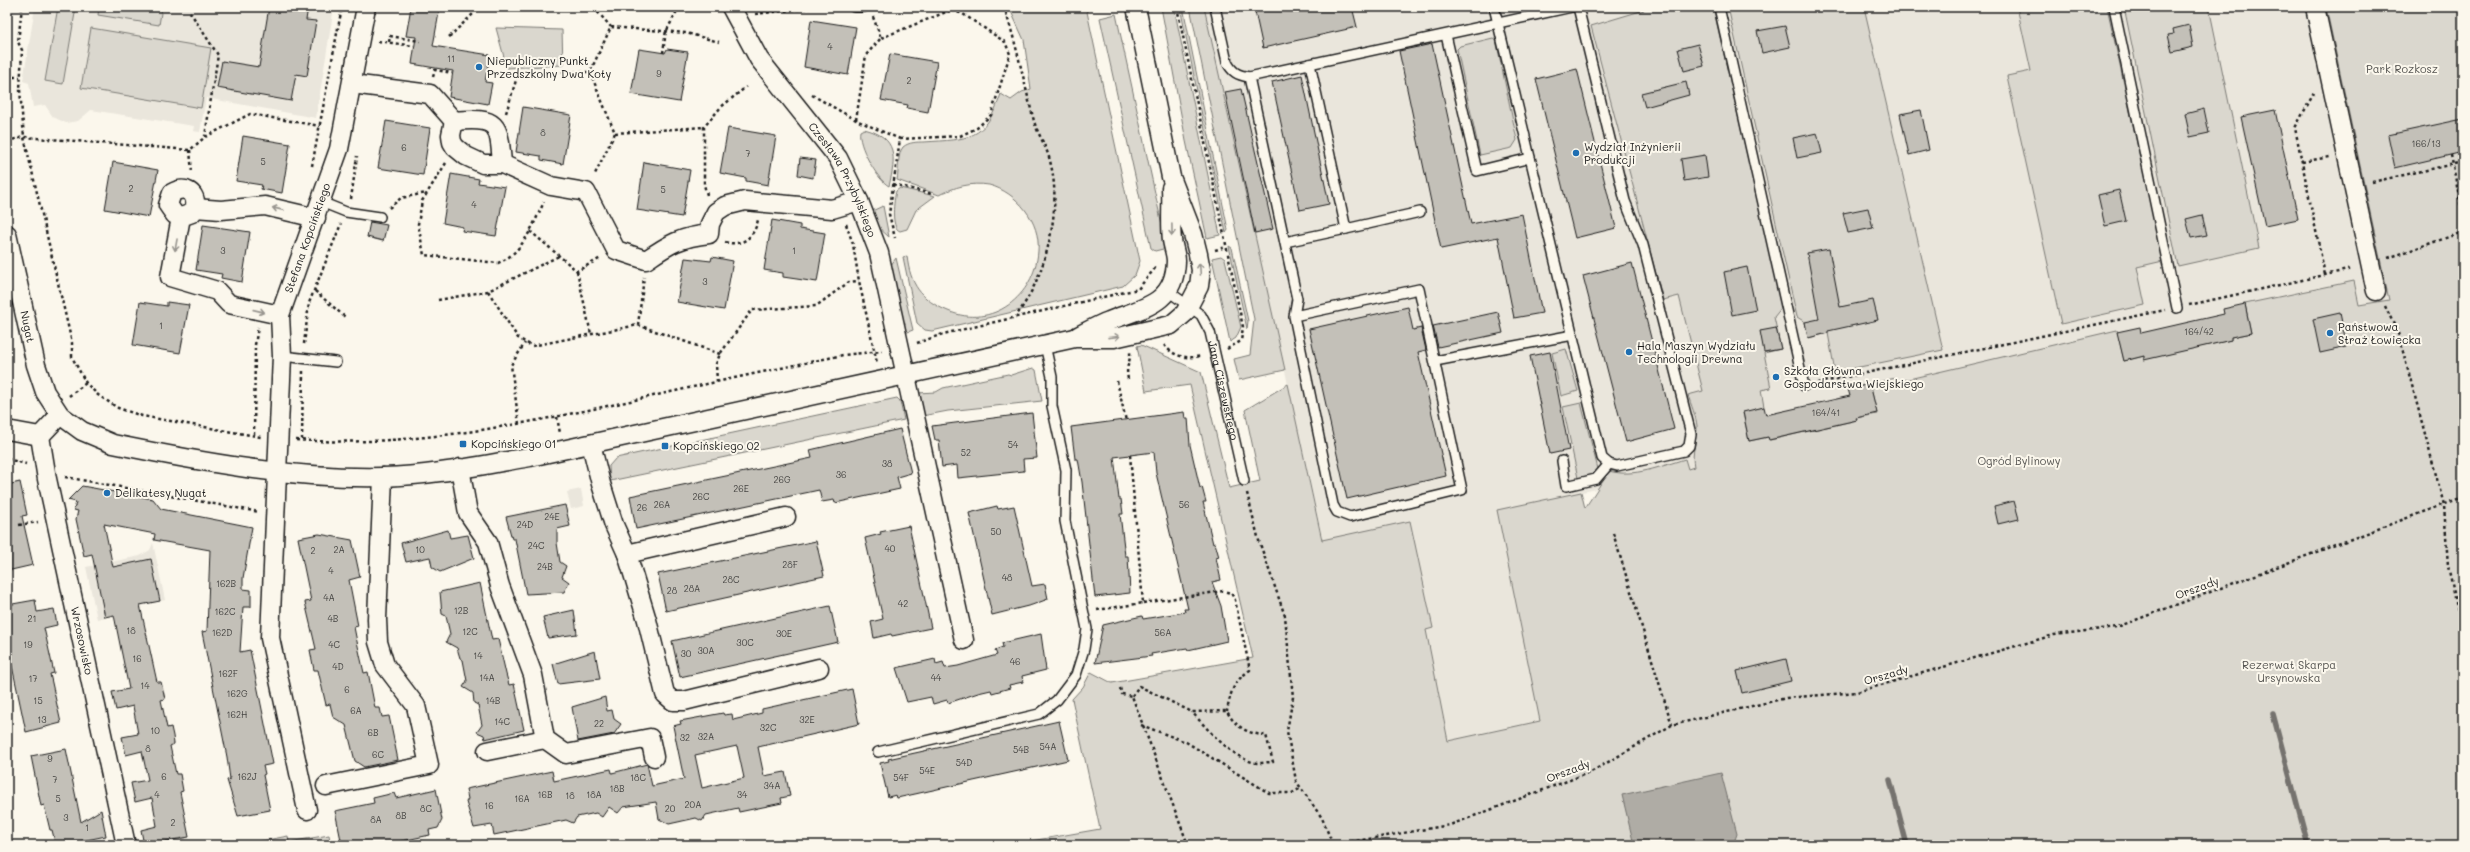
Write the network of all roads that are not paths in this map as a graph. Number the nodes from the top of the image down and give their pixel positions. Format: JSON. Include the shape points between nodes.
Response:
{"nodes":[{"id":1,"x":366,"y":7,"type":"edge"},
{"id":2,"x":731,"y":7,"type":"edge"},
{"id":3,"x":854,"y":7,"type":"edge"},
{"id":4,"x":1136,"y":7,"type":"edge"},
{"id":5,"x":1215,"y":7,"type":"edge"},
{"id":6,"x":1494,"y":7,"type":"edge"},
{"id":7,"x":1572,"y":7,"type":"edge"},
{"id":8,"x":1578,"y":7,"type":"edge"},
{"id":9,"x":1719,"y":7,"type":"edge"},
{"id":10,"x":2114,"y":7,"type":"edge"},
{"id":11,"x":2315,"y":7,"type":"edge"},
{"id":12,"x":868,"y":10,"type":"edge"},
{"id":13,"x":1498,"y":24,"type":"junction"},
{"id":14,"x":1446,"y":35,"type":"junction"},
{"id":15,"x":1310,"y":64,"type":"junction"},
{"id":16,"x":1249,"y":78,"type":"junction"},
{"id":17,"x":352,"y":84,"type":"junction"},
{"id":18,"x":454,"y":121,"type":"junction"},
{"id":19,"x":1530,"y":158,"type":"junction"},
{"id":20,"x":502,"y":164,"type":"junction"},
{"id":21,"x":1171,"y":177,"type":"junction"},
{"id":22,"x":859,"y":201,"type":"junction"},
{"id":23,"x":318,"y":210,"type":"junction"},
{"id":24,"x":1420,"y":212,"type":"dead end"},
{"id":25,"x":380,"y":217,"type":"road end"},
{"id":26,"x":1346,"y":228,"type":"junction"},
{"id":27,"x":7,"y":234,"type":"edge"},
{"id":28,"x":1285,"y":242,"type":"junction"},
{"id":29,"x":1168,"y":291,"type":"junction"},
{"id":30,"x":2376,"y":292,"type":"road end"},
{"id":31,"x":1190,"y":305,"type":"junction"},
{"id":32,"x":2177,"y":308,"type":"road end"},
{"id":33,"x":280,"y":315,"type":"junction"},
{"id":34,"x":1294,"y":316,"type":"junction"},
{"id":35,"x":1572,"y":334,"type":"junction"},
{"id":36,"x":1075,"y":338,"type":"junction"},
{"id":37,"x":1045,"y":345,"type":"junction"},
{"id":38,"x":282,"y":356,"type":"junction"},
{"id":39,"x":336,"y":362,"type":"dead end"},
{"id":40,"x":1435,"y":362,"type":"junction"},
{"id":41,"x":906,"y":376,"type":"junction"},
{"id":42,"x":1804,"y":386,"type":"road end"},
{"id":43,"x":60,"y":415,"type":"junction"},
{"id":44,"x":7,"y":430,"type":"edge"},
{"id":45,"x":40,"y":436,"type":"junction"},
{"id":46,"x":591,"y":444,"type":"junction"},
{"id":47,"x":1562,"y":461,"type":"dead end"},
{"id":48,"x":1609,"y":464,"type":"junction"},
{"id":49,"x":460,"y":468,"type":"junction"},
{"id":50,"x":278,"y":472,"type":"junction"},
{"id":51,"x":383,"y":477,"type":"junction"},
{"id":52,"x":1244,"y":481,"type":"road end"},
{"id":53,"x":786,"y":517,"type":"dead end"},
{"id":54,"x":627,"y":554,"type":"junction"},
{"id":55,"x":964,"y":640,"type":"dead end"},
{"id":56,"x":819,"y":668,"type":"dead end"},
{"id":57,"x":545,"y":739,"type":"junction"},
{"id":58,"x":487,"y":751,"type":"dead end"},
{"id":59,"x":878,"y":752,"type":"dead end"},
{"id":60,"x":654,"y":757,"type":"dead end"},
{"id":61,"x":326,"y":786,"type":"dead end"},
{"id":62,"x":307,"y":810,"type":"dead end"},
{"id":63,"x":126,"y":845,"type":"edge"}],
"edges":[{"from":1,"to":17,"type":"street","name":"Stefana Kopcińskiego"},
{"from":2,"to":22,"type":"street","name":"Czesława Przybylskiego","via":[[759,58],[838,158]]},
{"from":3,"to":12,"type":"lane"},
{"from":4,"to":21,"type":"street"},
{"from":5,"to":16,"type":"lane","via":[[1227,62],[1231,70]]},
{"from":6,"to":13,"type":"lane"},
{"from":7,"to":13,"type":"lane"},
{"from":8,"to":48,"type":"lane","via":[[1625,202],[1643,245],[1691,434],[1689,446],[1684,451],[1617,466]]},
{"from":9,"to":42,"type":"lane"},
{"from":10,"to":32,"type":"lane"},
{"from":11,"to":30,"type":"street"},
{"from":13,"to":14,"type":"lane"},
{"from":13,"to":19,"type":"lane"},
{"from":14,"to":15,"type":"lane"},
{"from":14,"to":19,"type":"lane","via":[[1477,171]]},
{"from":15,"to":16,"type":"lane"},
{"from":15,"to":26,"type":"lane"},
{"from":16,"to":28,"type":"lane"},
{"from":17,"to":18,"type":"street","via":[[430,94]]},
{"from":17,"to":23,"type":"street","name":"Stefana Kopcińskiego","via":[[339,149]]},
{"from":18,"to":20,"type":"street","via":[[451,135],[455,147],[483,164]]},
{"from":18,"to":20,"type":"street","via":[[489,122],[496,127],[500,135]]},
{"from":19,"to":35,"type":"lane"},
{"from":20,"to":22,"type":"street","via":[[552,186],[586,192],[616,250],[646,260],[668,244],[709,234],[710,224],[716,212],[736,202],[832,209]]},
{"from":21,"to":29,"type":"street","one_way":true,"via":[[1172,240],[1176,260],[1175,273]]},
{"from":31,"to":21,"type":"street","one_way":true,"via":[[1199,286],[1201,270],[1194,234]]},
{"from":22,"to":41,"type":"street","name":"Czesława Przybylskiego","via":[[879,253]]},
{"from":23,"to":25,"type":"lane"},
{"from":23,"to":33,"type":"street","name":"Stefana Kopcińskiego"},
{"from":23,"to":33,"type":"street","one_way":true,"via":[[265,206],[188,212],[170,276],[217,291],[229,304]]},
{"from":24,"to":26,"type":"lane"},
{"from":26,"to":28,"type":"lane"},
{"from":27,"to":43,"type":"street","name":"Nugat","via":[[36,366],[45,392]]},
{"from":28,"to":34,"type":"lane","via":[[1297,299]]},
{"from":29,"to":31,"type":"lane","name":"Jana Ciszewskiego"},
{"from":29,"to":36,"type":"street","via":[[1152,305],[1109,321]]},
{"from":36,"to":31,"type":"street","one_way":true,"via":[[1114,338],[1159,329],[1178,320]]},
{"from":31,"to":52,"type":"lane","name":"Jana Ciszewskiego","via":[[1201,314],[1214,345]]},
{"from":33,"to":38,"type":"street","name":"Stefana Kopcińskiego"},
{"from":34,"to":40,"type":"lane","via":[[1419,288]]},
{"from":34,"to":40,"type":"lane","via":[[1333,506],[1337,512],[1350,517],[1462,490]]},
{"from":35,"to":40,"type":"lane"},
{"from":35,"to":48,"type":"lane","via":[[1602,458]]},
{"from":36,"to":37,"type":"street"},
{"from":37,"to":41,"type":"street"},
{"from":37,"to":59,"type":"lane","via":[[1052,377],[1052,406],[1066,470],[1065,521],[1087,629],[1076,675],[1057,700],[1039,714]]},
{"from":38,"to":39,"type":"lane"},
{"from":38,"to":50,"type":"street","name":"Stefana Kopcińskiego"},
{"from":41,"to":46,"type":"street"},
{"from":41,"to":55,"type":"street","name":"Czesława Przybylskiego"},
{"from":43,"to":45,"type":"street"},
{"from":43,"to":50,"type":"street","via":[[82,431],[112,444],[175,457]]},
{"from":44,"to":45,"type":"street"},
{"from":45,"to":63,"type":"street","name":"Wrzosowisko"},
{"from":46,"to":49,"type":"street"},
{"from":46,"to":54,"type":"street","via":[[614,525]]},
{"from":47,"to":48,"type":"lane","via":[[1566,486],[1596,479]]},
{"from":49,"to":51,"type":"street"},
{"from":49,"to":57,"type":"street","via":[[468,513],[488,542],[500,586],[533,675]]},
{"from":50,"to":51,"type":"street"},
{"from":50,"to":62,"type":"street","name":"Stefana Kopcińskiego","via":[[270,638]]},
{"from":51,"to":61,"type":"street","via":[[378,642],[385,665],[416,706],[429,765]]},
{"from":53,"to":54,"type":"street"},
{"from":54,"to":56,"type":"street","via":[[647,620],[661,683],[666,694],[674,701],[684,701]]},
{"from":57,"to":58,"type":"street"},
{"from":57,"to":60,"type":"street","via":[[566,754],[650,738]]}]}
